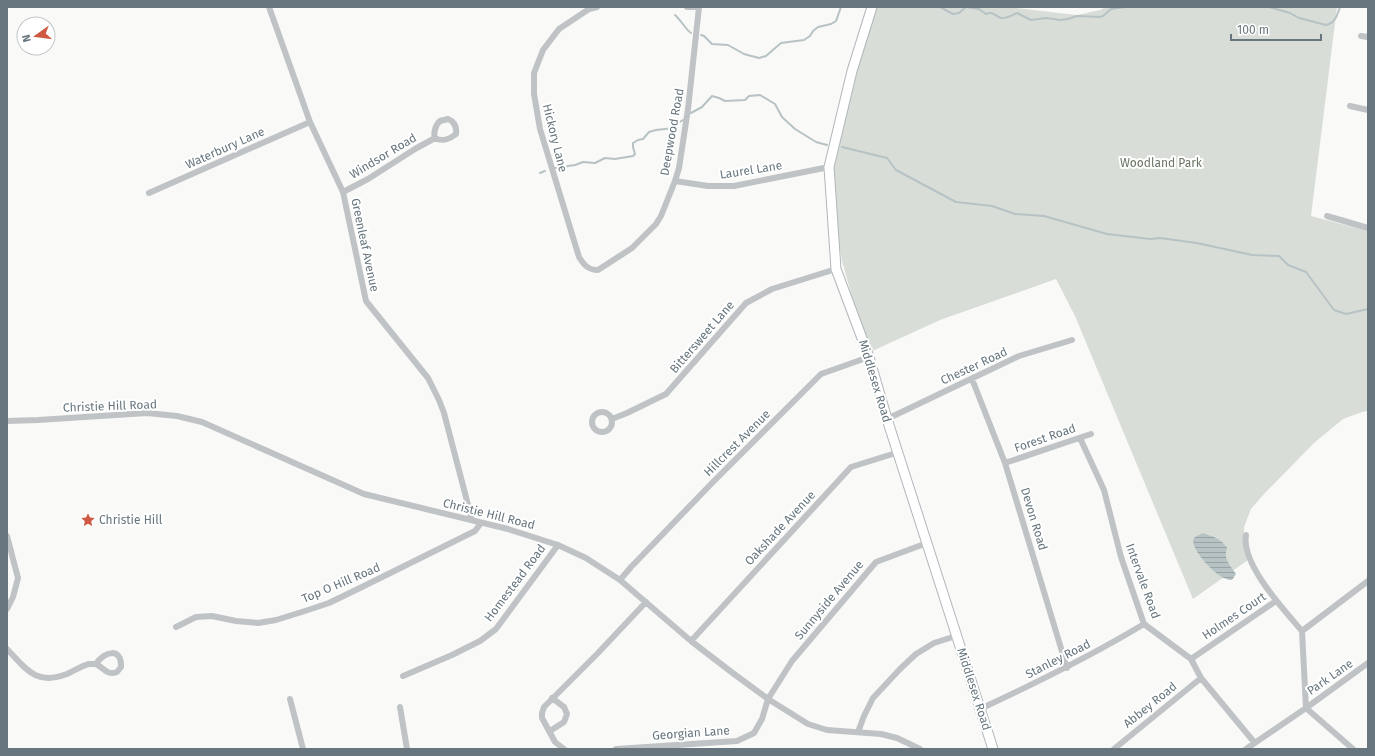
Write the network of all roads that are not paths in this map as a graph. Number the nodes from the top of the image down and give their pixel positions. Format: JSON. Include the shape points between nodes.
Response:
{"nodes":[{"id":1,"x":269,"y":7,"type":"edge"},
{"id":2,"x":597,"y":7,"type":"edge"},
{"id":3,"x":687,"y":7,"type":"edge"},
{"id":4,"x":699,"y":7,"type":"edge"},
{"id":5,"x":872,"y":7,"type":"edge"},
{"id":6,"x":1361,"y":36,"type":"dead end"},
{"id":7,"x":1368,"y":37,"type":"edge"},
{"id":8,"x":1350,"y":106,"type":"dead end"},
{"id":9,"x":1368,"y":110,"type":"edge"},
{"id":10,"x":310,"y":122,"type":"junction"},
{"id":11,"x":435,"y":138,"type":"dead end"},
{"id":12,"x":829,"y":167,"type":"junction"},
{"id":13,"x":676,"y":181,"type":"junction"},
{"id":14,"x":343,"y":192,"type":"junction"},
{"id":15,"x":149,"y":193,"type":"dead end"},
{"id":16,"x":1326,"y":216,"type":"dead end"},
{"id":17,"x":1368,"y":228,"type":"edge"},
{"id":18,"x":836,"y":268,"type":"junction"},
{"id":19,"x":592,"y":270,"type":"joint"},
{"id":20,"x":1072,"y":340,"type":"dead end"},
{"id":21,"x":870,"y":357,"type":"junction"},
{"id":22,"x":972,"y":379,"type":"junction"},
{"id":23,"x":612,"y":419,"type":"dead end"},
{"id":24,"x":887,"y":419,"type":"junction"},
{"id":25,"x":7,"y":421,"type":"edge"},
{"id":26,"x":1091,"y":434,"type":"dead end"},
{"id":27,"x":1080,"y":438,"type":"junction"},
{"id":28,"x":899,"y":452,"type":"junction"},
{"id":29,"x":1005,"y":463,"type":"junction"},
{"id":30,"x":472,"y":520,"type":"junction"},
{"id":31,"x":481,"y":523,"type":"junction"},
{"id":32,"x":1246,"y":535,"type":"dead end"},
{"id":33,"x":7,"y":536,"type":"edge"},
{"id":34,"x":927,"y":542,"type":"junction"},
{"id":35,"x":558,"y":545,"type":"junction"},
{"id":36,"x":620,"y":580,"type":"junction"},
{"id":37,"x":1368,"y":581,"type":"edge"},
{"id":38,"x":1276,"y":600,"type":"junction"},
{"id":39,"x":646,"y":602,"type":"junction"},
{"id":40,"x":7,"y":609,"type":"edge"},
{"id":41,"x":1144,"y":624,"type":"junction"},
{"id":42,"x":176,"y":627,"type":"dead end"},
{"id":43,"x":1302,"y":631,"type":"junction"},
{"id":44,"x":956,"y":636,"type":"junction"},
{"id":45,"x":691,"y":641,"type":"junction"},
{"id":46,"x":7,"y":649,"type":"edge"},
{"id":47,"x":1191,"y":658,"type":"junction"},
{"id":48,"x":96,"y":664,"type":"dead end"},
{"id":49,"x":1368,"y":664,"type":"edge"},
{"id":50,"x":1067,"y":668,"type":"junction"},
{"id":51,"x":403,"y":676,"type":"dead end"},
{"id":52,"x":1201,"y":678,"type":"junction"},
{"id":53,"x":552,"y":698,"type":"junction"},
{"id":54,"x":290,"y":699,"type":"dead end"},
{"id":55,"x":768,"y":699,"type":"junction"},
{"id":56,"x":400,"y":707,"type":"dead end"},
{"id":57,"x":1306,"y":708,"type":"junction"},
{"id":58,"x":980,"y":709,"type":"junction"},
{"id":59,"x":550,"y":731,"type":"junction"},
{"id":60,"x":858,"y":732,"type":"junction"},
{"id":61,"x":1254,"y":742,"type":"junction"},
{"id":62,"x":302,"y":749,"type":"edge"},
{"id":63,"x":407,"y":749,"type":"edge"},
{"id":64,"x":564,"y":749,"type":"edge"},
{"id":65,"x":616,"y":749,"type":"edge"},
{"id":66,"x":920,"y":749,"type":"edge"},
{"id":67,"x":993,"y":749,"type":"edge"},
{"id":68,"x":1114,"y":749,"type":"edge"},
{"id":69,"x":1246,"y":749,"type":"edge"},
{"id":70,"x":1353,"y":749,"type":"edge"}],
"edges":[{"from":1,"to":10,"type":"street","name":"Greenleaf Avenue"},
{"from":2,"to":19,"type":"street","name":"Hickory Lane","via":[[559,29],[543,50],[534,73],[536,111],[547,156],[579,257],[584,266]]},
{"from":3,"to":4,"type":"street"},
{"from":4,"to":13,"type":"street","name":"Deepwood Road","via":[[688,109]]},
{"from":5,"to":12,"type":"street","name":"Middlesex Road","via":[[845,98]]},
{"from":6,"to":7,"type":"street"},
{"from":8,"to":9,"type":"street"},
{"from":10,"to":14,"type":"street","name":"Greenleaf Avenue"},
{"from":10,"to":15,"type":"street","name":"Waterbury Lane"},
{"from":11,"to":14,"type":"street","name":"Windsor Road"},
{"from":12,"to":13,"type":"street","name":"Laurel Lane","via":[[734,186],[708,186]]},
{"from":12,"to":18,"type":"street","name":"Middlesex Road"},
{"from":13,"to":19,"type":"street","name":"Deepwood Road","via":[[661,216],[649,232],[616,259],[598,270]]},
{"from":14,"to":30,"type":"street","name":"Greenleaf Avenue","via":[[366,301],[428,378],[439,400]]},
{"from":16,"to":17,"type":"street"},
{"from":18,"to":21,"type":"street","name":"Middlesex Road"},
{"from":18,"to":23,"type":"street","name":"Bittersweet Lane","via":[[772,289],[746,303],[666,394]]},
{"from":20,"to":22,"type":"street","name":"Chester Road","via":[[1019,356]]},
{"from":21,"to":24,"type":"street","name":"Middlesex Road"},
{"from":21,"to":36,"type":"street","name":"Hillcrest Avenue","via":[[821,374]]},
{"from":22,"to":24,"type":"street","name":"Chester Road"},
{"from":22,"to":29,"type":"street","name":"Devon Road"},
{"from":24,"to":28,"type":"street","name":"Middlesex Road"},
{"from":25,"to":30,"type":"street","name":"Christie Hill Road","via":[[148,413],[177,416],[202,422],[364,494]]},
{"from":26,"to":27,"type":"street","name":"Forest Road"},
{"from":27,"to":29,"type":"street","name":"Forest Road"},
{"from":27,"to":41,"type":"street","name":"Intervale Road","via":[[1104,490],[1121,557]]},
{"from":28,"to":34,"type":"street","name":"Middlesex Road"},
{"from":28,"to":45,"type":"street","name":"Oakshade Avenue","via":[[851,467]]},
{"from":29,"to":50,"type":"street","name":"Devon Road"},
{"from":30,"to":31,"type":"street","name":"Christie Hill Road"},
{"from":31,"to":35,"type":"street","name":"Christie Hill Road"},
{"from":31,"to":42,"type":"street","name":"Top O Hill Road","via":[[475,531],[329,602],[258,623],[212,616],[196,617]]},
{"from":32,"to":38,"type":"street","via":[[1249,556]]},
{"from":33,"to":40,"type":"street","via":[[18,578]]},
{"from":34,"to":44,"type":"street","name":"Middlesex Road"},
{"from":34,"to":55,"type":"street","name":"Sunnyside Avenue","via":[[876,562],[792,661]]},
{"from":35,"to":36,"type":"street","name":"Christie Hill Road","via":[[586,558]]},
{"from":35,"to":51,"type":"street","name":"Homestead Road","via":[[496,629],[452,656]]},
{"from":36,"to":39,"type":"street","name":"Christie Hill Road"},
{"from":37,"to":43,"type":"street"},
{"from":38,"to":43,"type":"street","name":"Holmes Court"},
{"from":38,"to":47,"type":"street","name":"Holmes Court"},
{"from":39,"to":45,"type":"street","name":"Christie Hill Road"},
{"from":39,"to":53,"type":"street"},
{"from":41,"to":47,"type":"street","name":"Intervale Road"},
{"from":41,"to":50,"type":"street","name":"Stanley Road"},
{"from":43,"to":57,"type":"street"},
{"from":44,"to":58,"type":"street","name":"Middlesex Road"},
{"from":44,"to":60,"type":"street","via":[[934,643],[916,654],[900,669],[873,698]]},
{"from":45,"to":55,"type":"street","name":"Christie Hill Road"},
{"from":46,"to":48,"type":"street","via":[[30,672],[41,678],[53,679],[83,666]]},
{"from":47,"to":52,"type":"street","name":"Intervale Road"},
{"from":49,"to":57,"type":"street","name":"Park Lane"},
{"from":50,"to":58,"type":"street","name":"Stanley Road"},
{"from":52,"to":61,"type":"street","name":"Intervale Road"},
{"from":52,"to":68,"type":"street","name":"Abbey Road"},
{"from":53,"to":59,"type":"street","via":[[542,713],[542,718]]},
{"from":53,"to":59,"type":"street","via":[[564,707],[567,717]]},
{"from":54,"to":62,"type":"street"},
{"from":55,"to":60,"type":"street","name":"Christie Hill Road","via":[[808,724],[827,730]]},
{"from":55,"to":65,"type":"street","name":"Georgian Lane","via":[[762,719],[754,733],[737,741]]},
{"from":56,"to":63,"type":"street"},
{"from":57,"to":61,"type":"street","name":"Park Lane"},
{"from":57,"to":70,"type":"street"},
{"from":58,"to":67,"type":"street","name":"Middlesex Road"},
{"from":59,"to":64,"type":"street","via":[[555,742]]},
{"from":60,"to":66,"type":"street","name":"Christie Hill Road","via":[[897,738]]},
{"from":61,"to":69,"type":"street","name":"Park Lane"}]}
